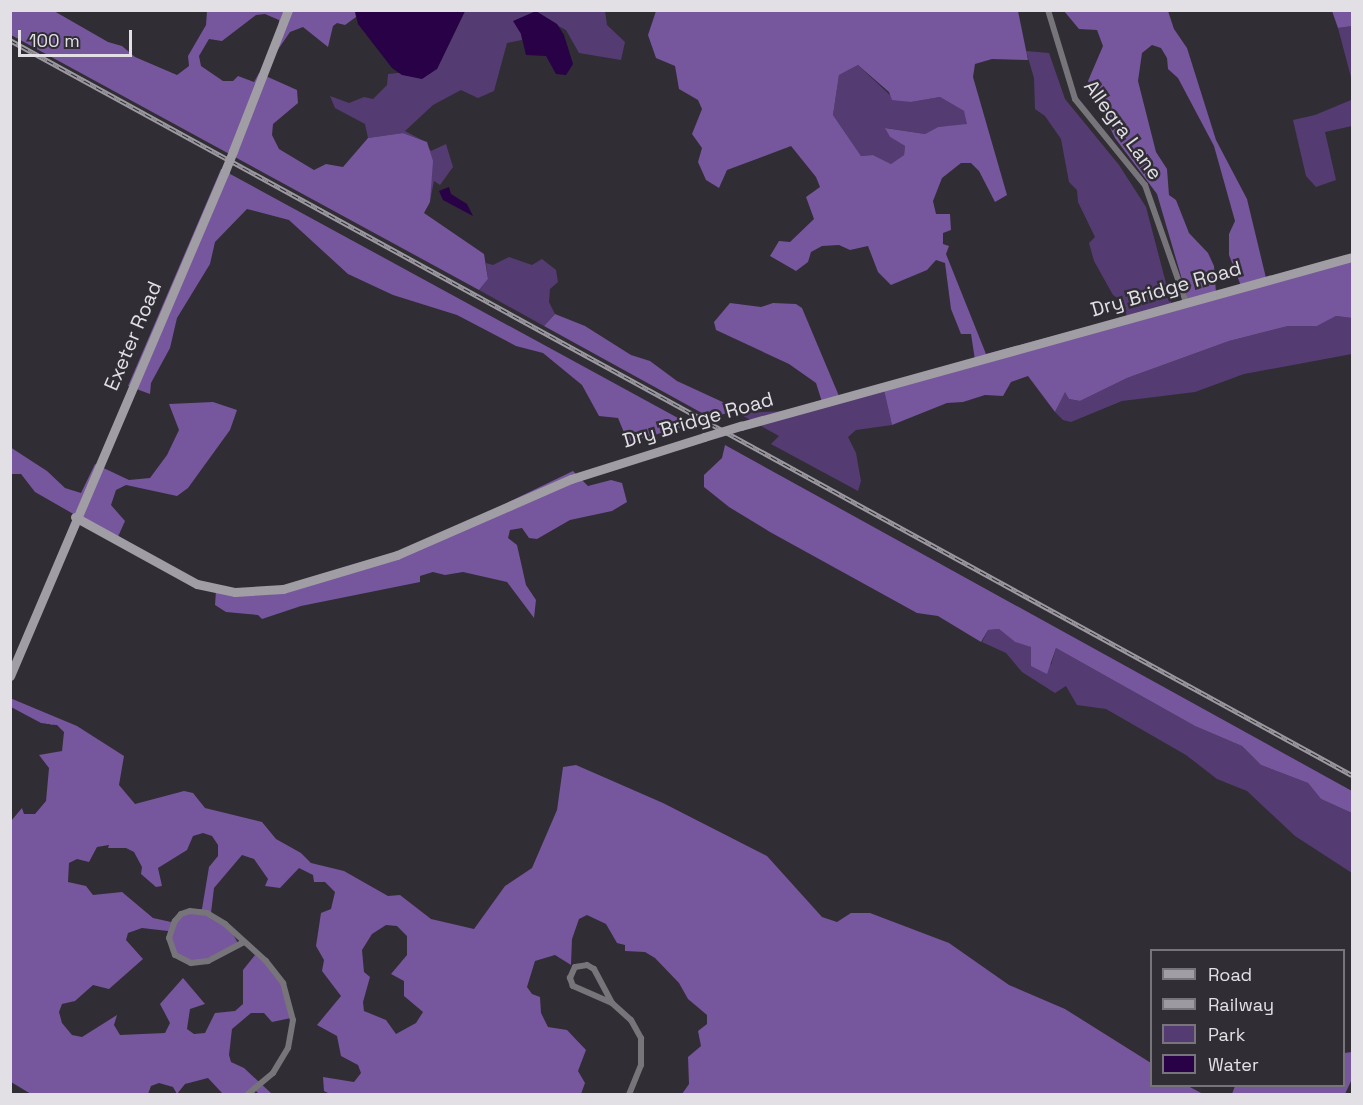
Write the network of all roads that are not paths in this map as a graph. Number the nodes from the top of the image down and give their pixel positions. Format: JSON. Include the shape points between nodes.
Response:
{"nodes":[{"id":1,"x":288,"y":10,"type":"edge"},
{"id":2,"x":1048,"y":10,"type":"edge"},
{"id":3,"x":1353,"y":257,"type":"edge"},
{"id":4,"x":1186,"y":302,"type":"junction"},
{"id":5,"x":75,"y":517,"type":"junction"},
{"id":6,"x":10,"y":676,"type":"edge"},
{"id":7,"x":244,"y":942,"type":"junction"},
{"id":8,"x":612,"y":1003,"type":"junction"},
{"id":9,"x":248,"y":1095,"type":"edge"},
{"id":10,"x":629,"y":1095,"type":"edge"}],
"edges":[{"from":1,"to":5,"type":"street","name":"Exeter Road","bridge":true,"via":[[225,171]]},
{"from":2,"to":4,"type":"street","name":"Allegra Lane","via":[[1075,99],[1145,185]]},
{"from":3,"to":4,"type":"street","name":"Dry Bridge Road"},
{"from":4,"to":5,"type":"street","name":"Dry Bridge Road","bridge":true,"via":[[598,469],[397,555],[283,589],[235,592],[197,584]]},
{"from":5,"to":6,"type":"street","name":"Exeter Road"},
{"from":7,"to":7,"type":"street","via":[[215,917],[199,911],[181,914],[170,929],[176,955],[191,963],[208,961]]},
{"from":7,"to":9,"type":"street","via":[[283,983],[293,1020],[284,1057],[273,1073]]},
{"from":8,"to":8,"type":"street","via":[[591,966],[583,964],[572,970],[571,983],[576,989]]},
{"from":8,"to":10,"type":"street","via":[[630,1020],[641,1038],[642,1065]]}]}
